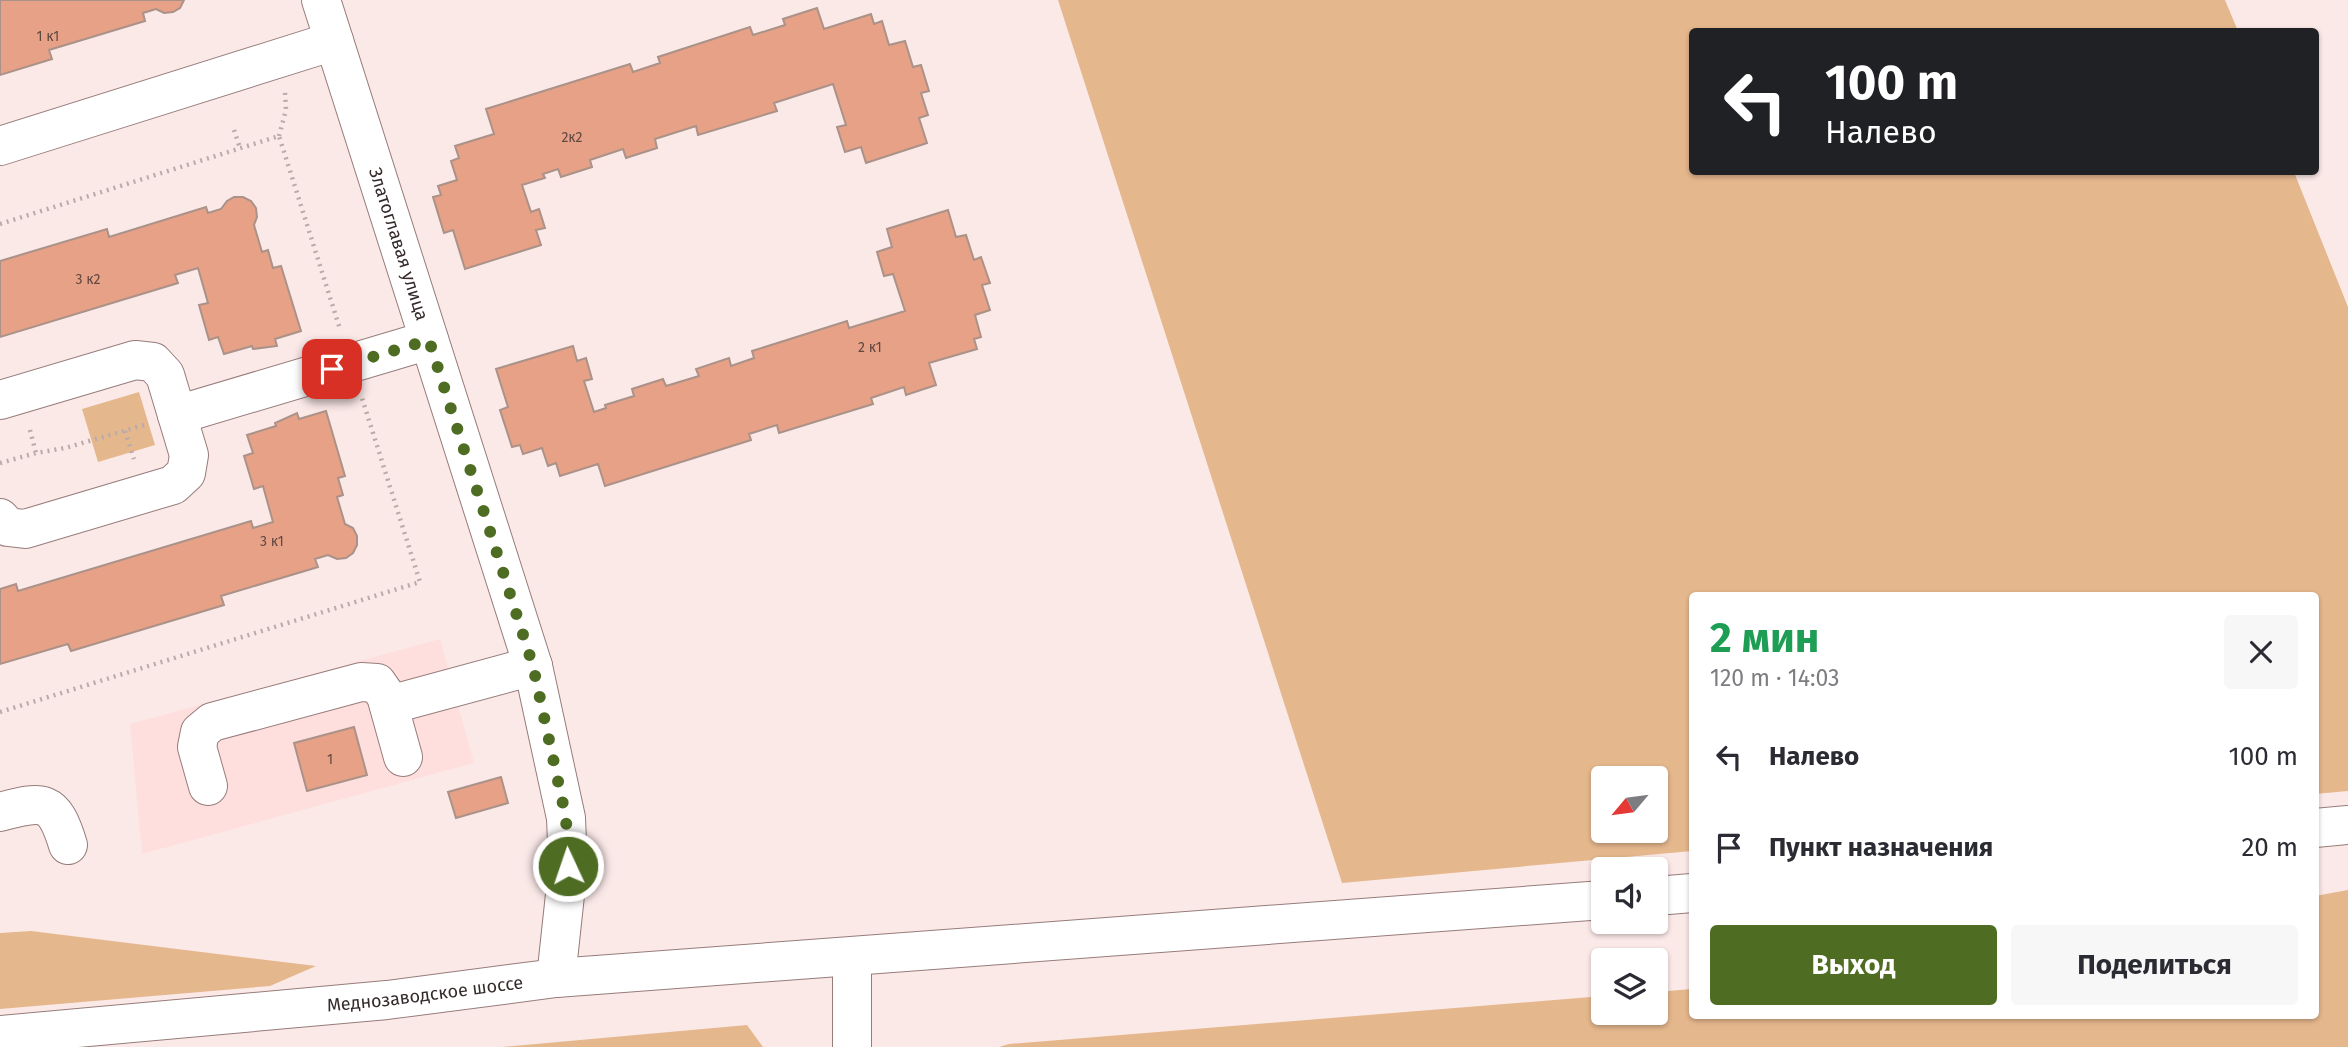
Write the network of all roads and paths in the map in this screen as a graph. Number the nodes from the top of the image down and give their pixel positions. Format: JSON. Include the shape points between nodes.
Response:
{"nodes":[{"id":1,"x":321,"y":0,"type":"edge"},
{"id":2,"x":334,"y":41,"type":"junction"},
{"id":3,"x":234,"y":130,"type":"dead end"},
{"id":4,"x":0,"y":146,"type":"edge"},
{"id":5,"x":240,"y":148,"type":"dead end"},
{"id":6,"x":429,"y":340,"type":"junction"},
{"id":7,"x":0,"y":400,"type":"edge"},
{"id":8,"x":177,"y":415,"type":"junction"},
{"id":9,"x":0,"y":463,"type":"edge"},
{"id":10,"x":0,"y":519,"type":"edge"},
{"id":11,"x":533,"y":666,"type":"junction"},
{"id":12,"x":389,"y":705,"type":"junction"},
{"id":13,"x":403,"y":757,"type":"dead end"},
{"id":14,"x":208,"y":786,"type":"dead end"},
{"id":15,"x":0,"y":811,"type":"edge"},
{"id":16,"x":2348,"y":825,"type":"edge"},
{"id":17,"x":2319,"y":828,"type":"edge"},
{"id":18,"x":68,"y":845,"type":"dead end"},
{"id":19,"x":1689,"y":894,"type":"edge"},
{"id":20,"x":1668,"y":895,"type":"edge"},
{"id":21,"x":1591,"y":901,"type":"edge"},
{"id":22,"x":852,"y":958,"type":"junction"},
{"id":23,"x":556,"y":978,"type":"junction"},
{"id":24,"x":0,"y":1035,"type":"edge"},
{"id":25,"x":852,"y":1047,"type":"edge"}],
"edges":[{"from":1,"to":2,"type":"street","name":"Златоглавая улица"},
{"from":2,"to":4,"type":"street"},
{"from":2,"to":6,"type":"street","name":"Златоглавая улица"},
{"from":3,"to":5,"type":"path"},
{"from":6,"to":8,"type":"street"},
{"from":6,"to":11,"type":"street","name":"Златоглавая улица"},
{"from":7,"to":8,"type":"street","via":[[135,360],[153,362],[165,375]]},
{"from":8,"to":9,"type":"path","via":[[65,449]]},
{"from":8,"to":10,"type":"street","via":[[189,455],[186,473],[173,485],[25,529],[8,527]]},
{"from":11,"to":12,"type":"street"},
{"from":11,"to":23,"type":"street","name":"Златоглавая улица","via":[[566,818],[568,866]]},
{"from":12,"to":13,"type":"street"},
{"from":12,"to":14,"type":"street","via":[[377,683],[360,681],[212,722],[200,732],[197,747]]},
{"from":15,"to":18,"type":"street","via":[[29,804],[48,807],[61,821]]},
{"from":16,"to":17,"type":"street"},
{"from":19,"to":20,"type":"street"},
{"from":21,"to":22,"type":"street","name":"Меднозаводское шоссе"},
{"from":22,"to":23,"type":"street","name":"Меднозаводское шоссе"},
{"from":22,"to":25,"type":"street"},
{"from":23,"to":24,"type":"street","name":"Меднозаводское шоссе","via":[[387,1000]]}]}
